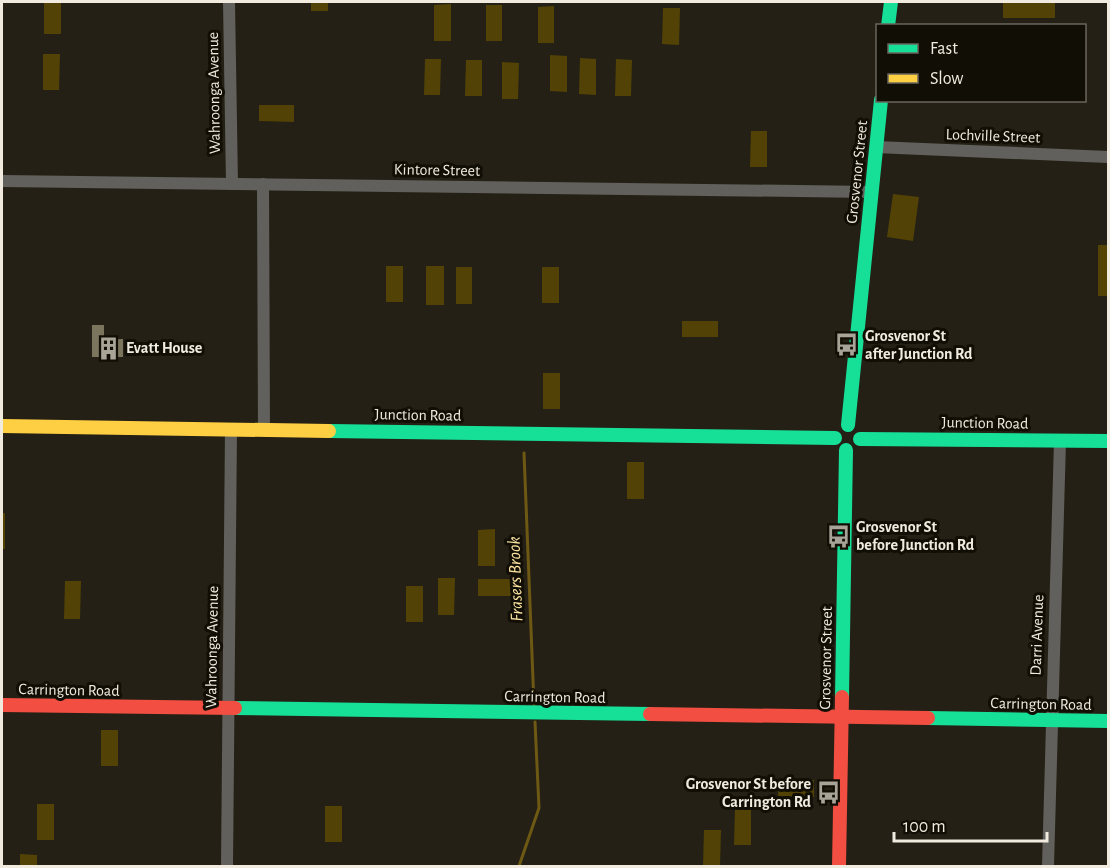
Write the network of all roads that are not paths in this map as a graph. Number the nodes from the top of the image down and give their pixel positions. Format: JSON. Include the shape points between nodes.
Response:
{"nodes":[{"id":1,"x":229,"y":2,"type":"edge"},
{"id":2,"x":891,"y":2,"type":"edge"},
{"id":3,"x":888,"y":24,"type":"edge"},
{"id":4,"x":881,"y":102,"type":"edge"},
{"id":5,"x":876,"y":147,"type":"junction"},
{"id":6,"x":1108,"y":157,"type":"edge"},
{"id":7,"x":2,"y":181,"type":"edge"},
{"id":8,"x":232,"y":184,"type":"junction"},
{"id":9,"x":263,"y":184,"type":"junction"},
{"id":10,"x":872,"y":192,"type":"junction"},
{"id":11,"x":848,"y":425,"type":"junction"},
{"id":12,"x":2,"y":426,"type":"edge"},
{"id":13,"x":231,"y":429,"type":"junction"},
{"id":14,"x":264,"y":429,"type":"junction"},
{"id":15,"x":835,"y":438,"type":"junction"},
{"id":16,"x":860,"y":439,"type":"junction"},
{"id":17,"x":1060,"y":441,"type":"junction"},
{"id":18,"x":1108,"y":441,"type":"edge"},
{"id":19,"x":846,"y":450,"type":"junction"},
{"id":20,"x":2,"y":705,"type":"edge"},
{"id":21,"x":228,"y":708,"type":"junction"},
{"id":22,"x":842,"y":718,"type":"junction"},
{"id":23,"x":1051,"y":720,"type":"junction"},
{"id":24,"x":1108,"y":721,"type":"edge"},
{"id":25,"x":227,"y":867,"type":"edge"},
{"id":26,"x":839,"y":867,"type":"edge"},
{"id":27,"x":1048,"y":867,"type":"edge"}],
"edges":[{"from":1,"to":8,"type":"street","name":"Wahroonga Avenue"},
{"from":2,"to":3,"type":"street"},
{"from":4,"to":5,"type":"street","name":"Grosvenor Street"},
{"from":5,"to":6,"type":"street","name":"Lochville Street"},
{"from":5,"to":10,"type":"street","name":"Grosvenor Street"},
{"from":7,"to":8,"type":"street","name":"Kintore Street"},
{"from":8,"to":9,"type":"street","name":"Kintore Street"},
{"from":9,"to":10,"type":"street","name":"Kintore Street"},
{"from":9,"to":14,"type":"street"},
{"from":10,"to":11,"type":"street","name":"Grosvenor Street"},
{"from":11,"to":15,"type":"street","via":[[838,429]]},
{"from":11,"to":16,"type":"street","via":[[857,429]]},
{"from":12,"to":13,"type":"street","name":"Junction Road"},
{"from":13,"to":14,"type":"street","name":"Junction Road"},
{"from":13,"to":21,"type":"street","name":"Wahroonga Avenue"},
{"from":14,"to":15,"type":"street","name":"Junction Road"},
{"from":15,"to":19,"type":"street","via":[[837,445]]},
{"from":16,"to":17,"type":"street","name":"Junction Road"},
{"from":16,"to":19,"type":"street","via":[[856,447]]},
{"from":17,"to":18,"type":"street","name":"Junction Road"},
{"from":17,"to":23,"type":"street","name":"Darri Avenue"},
{"from":19,"to":22,"type":"street","name":"Grosvenor Street"},
{"from":20,"to":21,"type":"street","name":"Carrington Road"},
{"from":21,"to":22,"type":"street","name":"Carrington Road"},
{"from":21,"to":25,"type":"street","name":"Wahroonga Avenue"},
{"from":22,"to":23,"type":"street","name":"Carrington Road"},
{"from":22,"to":26,"type":"street","name":"Grosvenor Street"},
{"from":23,"to":24,"type":"street","name":"Carrington Road"},
{"from":23,"to":27,"type":"street","name":"Darri Avenue"}]}
